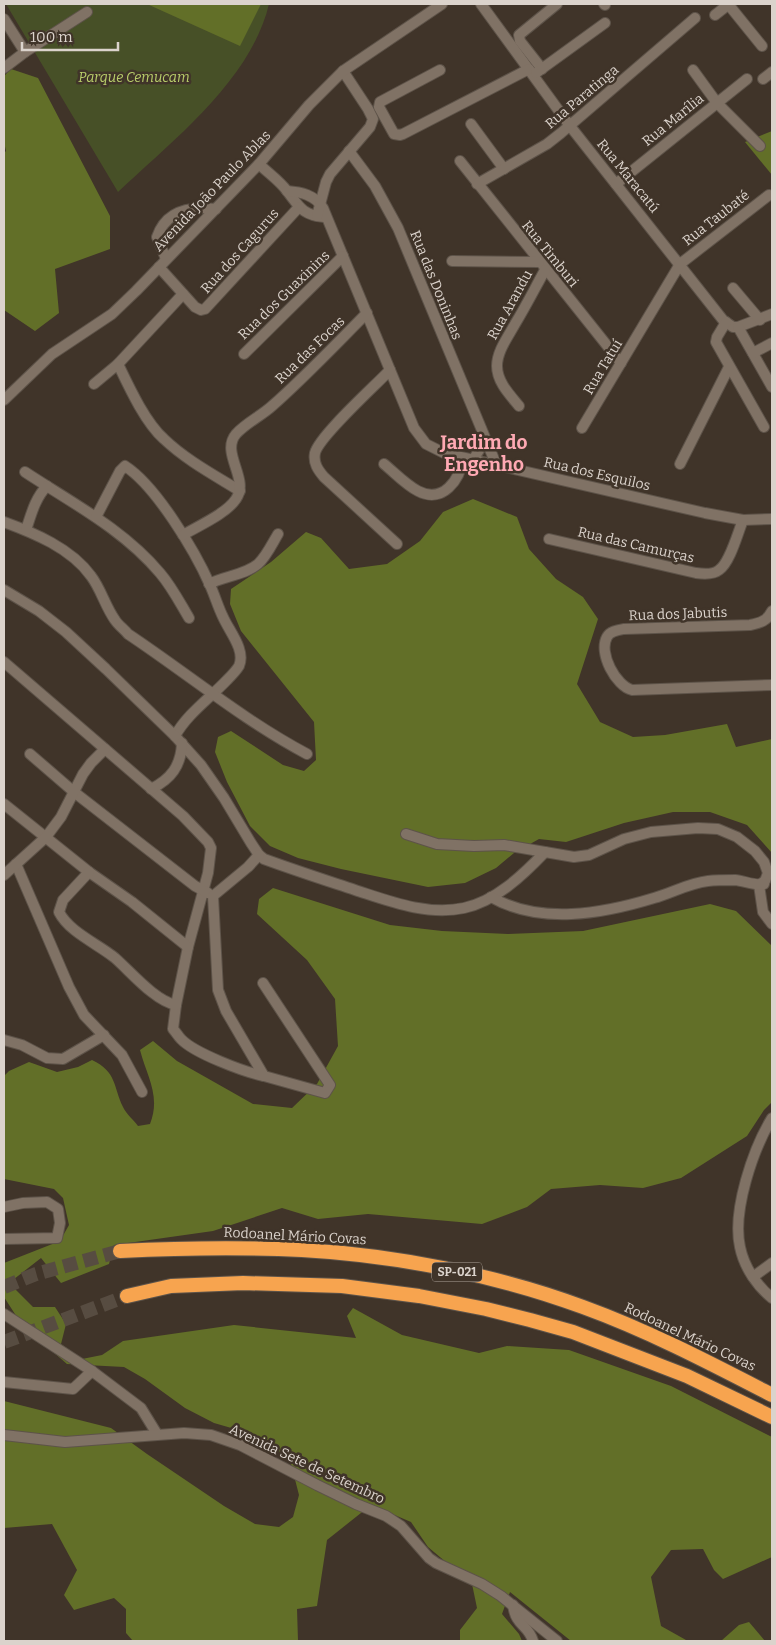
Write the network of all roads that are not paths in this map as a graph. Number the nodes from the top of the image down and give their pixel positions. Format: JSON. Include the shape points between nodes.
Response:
{"nodes":[{"id":1,"x":442,"y":4,"type":"edge"},
{"id":2,"x":481,"y":4,"type":"edge"},
{"id":3,"x":557,"y":4,"type":"edge"},
{"id":4,"x":729,"y":4,"type":"edge"},
{"id":5,"x":87,"y":12,"type":"dead end"},
{"id":6,"x":715,"y":15,"type":"dead end"},
{"id":7,"x":695,"y":18,"type":"dead end"},
{"id":8,"x":4,"y":19,"type":"edge"},
{"id":9,"x":605,"y":23,"type":"dead end"},
{"id":10,"x":762,"y":46,"type":"dead end"},
{"id":11,"x":24,"y":52,"type":"junction"},
{"id":12,"x":4,"y":68,"type":"edge"},
{"id":13,"x":440,"y":70,"type":"dead end"},
{"id":14,"x":693,"y":70,"type":"dead end"},
{"id":15,"x":534,"y":71,"type":"junction"},
{"id":16,"x":343,"y":72,"type":"junction"},
{"id":17,"x":772,"y":72,"type":"edge"},
{"id":18,"x":747,"y":78,"type":"dead end"},
{"id":19,"x":763,"y":79,"type":"dead end"},
{"id":20,"x":717,"y":103,"type":"junction"},
{"id":21,"x":471,"y":124,"type":"dead end"},
{"id":22,"x":570,"y":126,"type":"junction"},
{"id":23,"x":760,"y":146,"type":"dead end"},
{"id":24,"x":350,"y":151,"type":"junction"},
{"id":25,"x":460,"y":161,"type":"dead end"},
{"id":26,"x":259,"y":164,"type":"junction"},
{"id":27,"x":504,"y":169,"type":"junction"},
{"id":28,"x":477,"y":184,"type":"junction"},
{"id":29,"x":616,"y":184,"type":"junction"},
{"id":30,"x":287,"y":191,"type":"junction"},
{"id":31,"x":769,"y":195,"type":"dead end"},
{"id":32,"x":321,"y":204,"type":"junction"},
{"id":33,"x":299,"y":207,"type":"junction"},
{"id":34,"x":216,"y":209,"type":"junction"},
{"id":35,"x":322,"y":216,"type":"junction"},
{"id":36,"x":343,"y":256,"type":"junction"},
{"id":37,"x":166,"y":259,"type":"junction"},
{"id":38,"x":452,"y":261,"type":"dead end"},
{"id":39,"x":680,"y":264,"type":"junction"},
{"id":40,"x":542,"y":266,"type":"junction"},
{"id":41,"x":159,"y":267,"type":"junction"},
{"id":42,"x":733,"y":288,"type":"dead end"},
{"id":43,"x":183,"y":294,"type":"junction"},
{"id":44,"x":367,"y":313,"type":"junction"},
{"id":45,"x":772,"y":314,"type":"edge"},
{"id":46,"x":760,"y":320,"type":"junction"},
{"id":47,"x":726,"y":322,"type":"junction"},
{"id":48,"x":738,"y":327,"type":"junction"},
{"id":49,"x":772,"y":343,"type":"edge"},
{"id":50,"x":753,"y":353,"type":"junction"},
{"id":51,"x":244,"y":354,"type":"dead end"},
{"id":52,"x":621,"y":363,"type":"junction"},
{"id":53,"x":118,"y":364,"type":"junction"},
{"id":54,"x":729,"y":367,"type":"junction"},
{"id":55,"x":390,"y":370,"type":"junction"},
{"id":56,"x":94,"y":384,"type":"dead end"},
{"id":57,"x":772,"y":385,"type":"edge"},
{"id":58,"x":4,"y":400,"type":"edge"},
{"id":59,"x":519,"y":406,"type":"dead end"},
{"id":60,"x":764,"y":427,"type":"dead end"},
{"id":61,"x":582,"y":428,"type":"dead end"},
{"id":62,"x":483,"y":437,"type":"junction"},
{"id":63,"x":468,"y":459,"type":"junction"},
{"id":64,"x":384,"y":464,"type":"dead end"},
{"id":65,"x":496,"y":464,"type":"junction"},
{"id":66,"x":680,"y":464,"type":"dead end"},
{"id":67,"x":25,"y":472,"type":"dead end"},
{"id":68,"x":47,"y":486,"type":"junction"},
{"id":69,"x":240,"y":491,"type":"junction"},
{"id":70,"x":96,"y":517,"type":"junction"},
{"id":71,"x":772,"y":519,"type":"edge"},
{"id":72,"x":743,"y":520,"type":"junction"},
{"id":73,"x":4,"y":522,"type":"edge"},
{"id":74,"x":26,"y":530,"type":"junction"},
{"id":75,"x":278,"y":534,"type":"dead end"},
{"id":76,"x":183,"y":535,"type":"junction"},
{"id":77,"x":549,"y":539,"type":"dead end"},
{"id":78,"x":397,"y":544,"type":"dead end"},
{"id":79,"x":210,"y":584,"type":"junction"},
{"id":80,"x":4,"y":590,"type":"edge"},
{"id":81,"x":772,"y":611,"type":"edge"},
{"id":82,"x":189,"y":618,"type":"dead end"},
{"id":83,"x":4,"y":662,"type":"edge"},
{"id":84,"x":772,"y":685,"type":"edge"},
{"id":85,"x":213,"y":695,"type":"junction"},
{"id":86,"x":178,"y":739,"type":"junction"},
{"id":87,"x":105,"y":749,"type":"junction"},
{"id":88,"x":30,"y":754,"type":"dead end"},
{"id":89,"x":307,"y":754,"type":"dead end"},
{"id":90,"x":151,"y":789,"type":"junction"},
{"id":91,"x":74,"y":792,"type":"junction"},
{"id":92,"x":4,"y":804,"type":"edge"},
{"id":93,"x":406,"y":834,"type":"dead end"},
{"id":94,"x":46,"y":837,"type":"junction"},
{"id":95,"x":545,"y":852,"type":"junction"},
{"id":96,"x":259,"y":855,"type":"junction"},
{"id":97,"x":16,"y":864,"type":"junction"},
{"id":98,"x":88,"y":872,"type":"junction"},
{"id":99,"x":4,"y":875,"type":"edge"},
{"id":100,"x":772,"y":882,"type":"edge"},
{"id":101,"x":759,"y":885,"type":"junction"},
{"id":102,"x":203,"y":890,"type":"junction"},
{"id":103,"x":213,"y":896,"type":"junction"},
{"id":104,"x":491,"y":897,"type":"junction"},
{"id":105,"x":772,"y":924,"type":"edge"},
{"id":106,"x":188,"y":947,"type":"junction"},
{"id":107,"x":263,"y":983,"type":"dead end"},
{"id":108,"x":176,"y":1004,"type":"junction"},
{"id":109,"x":104,"y":1035,"type":"junction"},
{"id":110,"x":5,"y":1044,"type":"edge"},
{"id":111,"x":264,"y":1076,"type":"junction"},
{"id":112,"x":142,"y":1092,"type":"dead end"},
{"id":113,"x":772,"y":1118,"type":"edge"},
{"id":114,"x":4,"y":1207,"type":"edge"},
{"id":115,"x":4,"y":1239,"type":"edge"},
{"id":116,"x":120,"y":1251,"type":"tunnel mouth"},
{"id":117,"x":772,"y":1263,"type":"edge"},
{"id":118,"x":753,"y":1277,"type":"junction"},
{"id":119,"x":127,"y":1296,"type":"tunnel mouth"},
{"id":120,"x":772,"y":1298,"type":"edge"},
{"id":121,"x":4,"y":1314,"type":"edge"},
{"id":122,"x":92,"y":1371,"type":"junction"},
{"id":123,"x":4,"y":1382,"type":"edge"},
{"id":124,"x":772,"y":1395,"type":"edge"},
{"id":125,"x":772,"y":1417,"type":"edge"},
{"id":126,"x":157,"y":1434,"type":"junction"},
{"id":127,"x":4,"y":1435,"type":"edge"},
{"id":128,"x":513,"y":1605,"type":"junction"},
{"id":129,"x":533,"y":1641,"type":"edge"},
{"id":130,"x":557,"y":1641,"type":"edge"}],
"edges":[{"from":1,"to":16,"type":"street","name":"Avenida João Paulo Ablas"},
{"from":2,"to":15,"type":"street","name":"Rua Maracatú"},
{"from":3,"to":15,"type":"street","via":[[519,35]]},
{"from":4,"to":6,"type":"street"},
{"from":4,"to":10,"type":"street"},
{"from":5,"to":11,"type":"street"},
{"from":7,"to":22,"type":"street","name":"Rua Paratinga"},
{"from":8,"to":11,"type":"street"},
{"from":9,"to":15,"type":"street"},
{"from":11,"to":12,"type":"street"},
{"from":13,"to":15,"type":"street","via":[[380,102],[379,107],[394,134],[403,134]]},
{"from":14,"to":20,"type":"street"},
{"from":15,"to":22,"type":"street","name":"Rua Maracatú"},
{"from":16,"to":24,"type":"street","via":[[373,119]]},
{"from":16,"to":26,"type":"street","name":"Avenida João Paulo Ablas","via":[[309,105]]},
{"from":17,"to":19,"type":"street"},
{"from":18,"to":20,"type":"street","name":"Rua Marília"},
{"from":20,"to":23,"type":"street"},
{"from":20,"to":29,"type":"street","name":"Rua Marília"},
{"from":21,"to":27,"type":"street"},
{"from":22,"to":27,"type":"street","name":"Rua Paratinga","via":[[547,144]]},
{"from":22,"to":29,"type":"street","name":"Rua Maracatú"},
{"from":24,"to":32,"type":"street","via":[[330,174]]},
{"from":24,"to":62,"type":"street","name":"Rua das Doninhas","via":[[375,186],[398,228]]},
{"from":25,"to":28,"type":"street","name":"Rua Timburi"},
{"from":26,"to":30,"type":"street"},
{"from":26,"to":34,"type":"street","name":"Avenida João Paulo Ablas"},
{"from":27,"to":28,"type":"street","name":"Rua Paratinga"},
{"from":28,"to":40,"type":"street","name":"Rua Timburi"},
{"from":29,"to":39,"type":"street","name":"Rua Maracatú"},
{"from":30,"to":32,"type":"street","via":[[313,197]]},
{"from":30,"to":33,"type":"street"},
{"from":31,"to":39,"type":"street","name":"Rua Taubaté"},
{"from":32,"to":35,"type":"street","name":"Rua dos Esquilos"},
{"from":33,"to":35,"type":"street"},
{"from":33,"to":43,"type":"street","name":"Rua dos Cagurus","via":[[208,307],[198,309]]},
{"from":34,"to":37,"type":"street","name":"Avenida João Paulo Ablas"},
{"from":34,"to":37,"type":"street","via":[[193,208],[166,221],[157,237]]},
{"from":35,"to":36,"type":"street","name":"Rua dos Esquilos"},
{"from":36,"to":44,"type":"street","name":"Rua dos Esquilos"},
{"from":36,"to":51,"type":"street","name":"Rua dos Guaxinins"},
{"from":37,"to":41,"type":"street","name":"Avenida João Paulo Ablas"},
{"from":38,"to":40,"type":"street"},
{"from":39,"to":47,"type":"street","name":"Rua Maracatú"},
{"from":39,"to":52,"type":"street","name":"Rua Tatuí"},
{"from":40,"to":52,"type":"street","name":"Rua Timburi"},
{"from":40,"to":59,"type":"street","name":"Rua Arandu","via":[[498,357],[497,367],[504,388]]},
{"from":41,"to":43,"type":"street","name":"Rua dos Cagurus"},
{"from":41,"to":58,"type":"street","name":"Avenida João Paulo Ablas","via":[[112,314],[52,354]]},
{"from":42,"to":46,"type":"street"},
{"from":43,"to":53,"type":"street"},
{"from":44,"to":55,"type":"street","name":"Rua dos Esquilos"},
{"from":44,"to":69,"type":"street","name":"Rua das Focas","via":[[271,406],[235,435],[231,443]]},
{"from":45,"to":46,"type":"street"},
{"from":46,"to":48,"type":"street"},
{"from":47,"to":48,"type":"street","name":"Rua Maracatú"},
{"from":47,"to":54,"type":"street","via":[[716,342]]},
{"from":48,"to":50,"type":"street"},
{"from":49,"to":50,"type":"street"},
{"from":50,"to":57,"type":"street"},
{"from":52,"to":61,"type":"street","name":"Rua Tatuí"},
{"from":53,"to":56,"type":"street"},
{"from":53,"to":69,"type":"street","via":[[141,408],[163,439],[195,464]]},
{"from":54,"to":60,"type":"street"},
{"from":54,"to":66,"type":"street"},
{"from":55,"to":63,"type":"street","name":"Rua dos Esquilos","via":[[408,417],[420,437],[434,449]]},
{"from":55,"to":78,"type":"street","via":[[324,438],[315,453],[315,461],[324,477]]},
{"from":62,"to":63,"type":"street","via":[[481,447]]},
{"from":62,"to":65,"type":"street","name":"Rua das Doninhas"},
{"from":63,"to":64,"type":"street","via":[[454,483],[433,495],[414,489]]},
{"from":63,"to":65,"type":"street","name":"Rua dos Esquilos"},
{"from":65,"to":72,"type":"street","name":"Rua dos Esquilos"},
{"from":67,"to":68,"type":"street"},
{"from":68,"to":70,"type":"street"},
{"from":68,"to":74,"type":"street","via":[[32,510]]},
{"from":69,"to":76,"type":"street","via":[[225,510]]},
{"from":70,"to":76,"type":"street","via":[[125,466],[144,481]]},
{"from":70,"to":82,"type":"street","via":[[160,572]]},
{"from":71,"to":72,"type":"street","name":"Rua dos Esquilos"},
{"from":72,"to":77,"type":"street","name":"Rua das Camurças","via":[[725,564],[709,573],[696,573]]},
{"from":73,"to":74,"type":"street"},
{"from":74,"to":85,"type":"street","via":[[75,559],[92,576],[115,620],[128,634]]},
{"from":75,"to":79,"type":"street","via":[[259,563]]},
{"from":76,"to":79,"type":"street"},
{"from":79,"to":85,"type":"street","via":[[240,654],[239,665]]},
{"from":80,"to":86,"type":"street","via":[[66,632]]},
{"from":81,"to":84,"type":"street","name":"Rua dos Jabutis","via":[[762,622],[750,625],[624,629],[610,634],[604,644],[611,671],[617,681],[628,689]]},
{"from":83,"to":87,"type":"street"},
{"from":85,"to":86,"type":"street","via":[[179,728]]},
{"from":85,"to":89,"type":"street","via":[[273,736]]},
{"from":86,"to":90,"type":"street","via":[[181,756],[176,767],[163,783]]},
{"from":86,"to":96,"type":"street","via":[[201,765]]},
{"from":87,"to":90,"type":"street"},
{"from":87,"to":91,"type":"street","via":[[91,763]]},
{"from":88,"to":91,"type":"street"},
{"from":90,"to":102,"type":"street","via":[[208,842],[211,848]]},
{"from":91,"to":94,"type":"street"},
{"from":91,"to":102,"type":"street"},
{"from":92,"to":94,"type":"street"},
{"from":93,"to":95,"type":"street","via":[[437,844],[504,845]]},
{"from":94,"to":97,"type":"street"},
{"from":94,"to":98,"type":"street"},
{"from":95,"to":101,"type":"street","via":[[574,857],[590,855],[624,839],[651,832],[718,829],[737,837],[764,862],[768,873],[765,882]]},
{"from":95,"to":104,"type":"street"},
{"from":96,"to":103,"type":"street"},
{"from":96,"to":104,"type":"street","via":[[308,875],[402,905],[439,910],[464,908]]},
{"from":97,"to":99,"type":"street"},
{"from":97,"to":109,"type":"street","via":[[69,987],[84,1015]]},
{"from":98,"to":106,"type":"street"},
{"from":98,"to":108,"type":"street","via":[[63,900],[59,912],[62,919],[159,996]]},
{"from":100,"to":101,"type":"street"},
{"from":101,"to":104,"type":"street","via":[[735,880],[708,881],[619,908],[586,913],[526,911]]},
{"from":101,"to":105,"type":"street","via":[[763,912]]},
{"from":102,"to":103,"type":"street"},
{"from":102,"to":106,"type":"street"},
{"from":103,"to":111,"type":"street","via":[[218,990],[226,1011]]},
{"from":106,"to":108,"type":"street"},
{"from":107,"to":111,"type":"street","via":[[330,1085],[325,1092]]},
{"from":108,"to":111,"type":"street","via":[[174,1029],[180,1039],[248,1073]]},
{"from":109,"to":110,"type":"street","via":[[63,1059],[48,1058],[22,1045]]},
{"from":109,"to":112,"type":"street","via":[[122,1055]]},
{"from":113,"to":118,"type":"street","via":[[755,1150],[738,1227],[744,1262]]},
{"from":114,"to":115,"type":"street","via":[[47,1202],[58,1209],[60,1222],[57,1238]]},
{"from":116,"to":124,"type":"highway","name":"Rodoanel Mário Covas","number":"SP-021","via":[[301,1250],[374,1256],[496,1281],[582,1306],[621,1322]]},
{"from":117,"to":118,"type":"street"},
{"from":118,"to":120,"type":"street"},
{"from":119,"to":125,"type":"highway","number":"SP-021","via":[[171,1286],[243,1283],[342,1286],[428,1298],[573,1332],[687,1376]]},
{"from":121,"to":122,"type":"street"},
{"from":122,"to":123,"type":"street","via":[[73,1389]]},
{"from":122,"to":126,"type":"street","via":[[141,1408]]},
{"from":126,"to":127,"type":"street","name":"Avenida Sete de Setembro","via":[[65,1442]]},
{"from":126,"to":128,"type":"street","name":"Avenida Sete de Setembro","via":[[211,1435],[240,1445],[386,1516],[401,1526],[436,1563],[482,1584]]},
{"from":128,"to":129,"type":"street","via":[[516,1619]]},
{"from":128,"to":130,"type":"street","name":"Avenida Sete de Setembro"}]}
